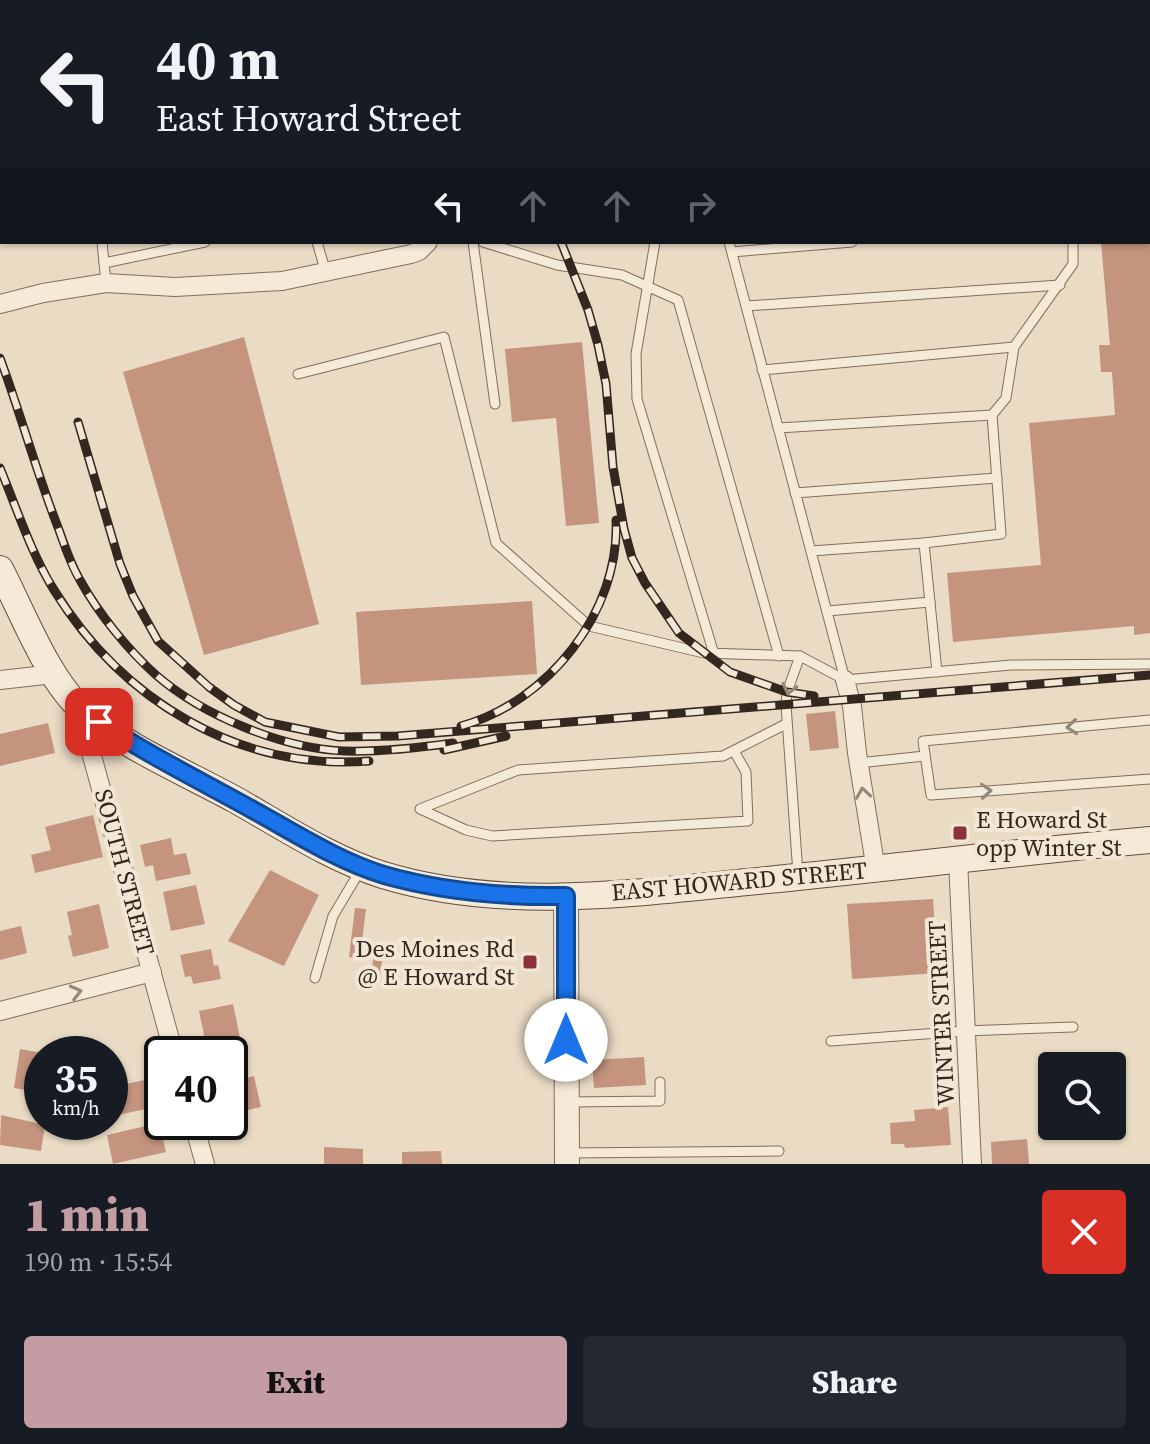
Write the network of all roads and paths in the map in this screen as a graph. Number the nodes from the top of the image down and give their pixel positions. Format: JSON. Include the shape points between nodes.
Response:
{"nodes":[{"id":1,"x":102,"y":244,"type":"edge"},
{"id":2,"x":186,"y":244,"type":"edge"},
{"id":3,"x":318,"y":244,"type":"edge"},
{"id":4,"x":426,"y":244,"type":"edge"},
{"id":5,"x":473,"y":244,"type":"edge"},
{"id":6,"x":489,"y":244,"type":"edge"},
{"id":7,"x":655,"y":244,"type":"edge"},
{"id":8,"x":803,"y":244,"type":"edge"},
{"id":9,"x":1073,"y":244,"type":"edge"},
{"id":10,"x":730,"y":247,"type":"edge"},
{"id":11,"x":104,"y":263,"type":"junction"},
{"id":12,"x":326,"y":273,"type":"junction"},
{"id":13,"x":106,"y":283,"type":"junction"},
{"id":14,"x":646,"y":284,"type":"junction"},
{"id":15,"x":1060,"y":285,"type":"junction"},
{"id":16,"x":0,"y":304,"type":"edge"},
{"id":17,"x":746,"y":306,"type":"junction"},
{"id":18,"x":1014,"y":347,"type":"junction"},
{"id":19,"x":762,"y":370,"type":"junction"},
{"id":20,"x":298,"y":374,"type":"dead end"},
{"id":21,"x":495,"y":404,"type":"dead end"},
{"id":22,"x":992,"y":415,"type":"junction"},
{"id":23,"x":778,"y":428,"type":"junction"},
{"id":24,"x":997,"y":478,"type":"junction"},
{"id":25,"x":795,"y":493,"type":"junction"},
{"id":26,"x":924,"y":543,"type":"junction"},
{"id":27,"x":811,"y":551,"type":"junction"},
{"id":28,"x":0,"y":569,"type":"edge"},
{"id":29,"x":930,"y":602,"type":"junction"},
{"id":30,"x":827,"y":611,"type":"junction"},
{"id":31,"x":714,"y":654,"type":"junction"},
{"id":32,"x":779,"y":656,"type":"junction"},
{"id":33,"x":800,"y":656,"type":"junction"},
{"id":34,"x":1150,"y":664,"type":"edge"},
{"id":35,"x":937,"y":672,"type":"junction"},
{"id":36,"x":54,"y":674,"type":"junction"},
{"id":37,"x":0,"y":680,"type":"edge"},
{"id":38,"x":845,"y":680,"type":"junction"},
{"id":39,"x":83,"y":711,"type":"junction"},
{"id":40,"x":1150,"y":720,"type":"edge"},
{"id":41,"x":786,"y":724,"type":"junction"},
{"id":42,"x":734,"y":751,"type":"junction"},
{"id":43,"x":925,"y":756,"type":"junction"},
{"id":44,"x":858,"y":763,"type":"junction"},
{"id":45,"x":1150,"y":779,"type":"edge"},
{"id":46,"x":1150,"y":840,"type":"edge"},
{"id":47,"x":958,"y":860,"type":"junction"},
{"id":48,"x":363,"y":866,"type":"junction"},
{"id":49,"x":876,"y":870,"type":"junction"},
{"id":50,"x":798,"y":877,"type":"junction"},
{"id":51,"x":566,"y":896,"type":"junction"},
{"id":52,"x":152,"y":972,"type":"junction"},
{"id":53,"x":315,"y":978,"type":"dead end"},
{"id":54,"x":0,"y":1011,"type":"edge"},
{"id":55,"x":1073,"y":1027,"type":"dead end"},
{"id":56,"x":965,"y":1031,"type":"junction"},
{"id":57,"x":169,"y":1036,"type":"edge"},
{"id":58,"x":831,"y":1041,"type":"dead end"},
{"id":59,"x":660,"y":1082,"type":"dead end"},
{"id":60,"x":567,"y":1102,"type":"junction"},
{"id":61,"x":198,"y":1140,"type":"edge"},
{"id":62,"x":779,"y":1151,"type":"dead end"},
{"id":63,"x":567,"y":1158,"type":"edge"},
{"id":64,"x":205,"y":1164,"type":"edge"},
{"id":65,"x":972,"y":1164,"type":"edge"}],
"edges":[{"from":1,"to":11,"type":"lane"},
{"from":2,"to":11,"type":"lane"},
{"from":3,"to":12,"type":"lane"},
{"from":4,"to":12,"type":"street","via":[[411,254]]},
{"from":5,"to":21,"type":"lane"},
{"from":6,"to":14,"type":"lane"},
{"from":7,"to":14,"type":"lane"},
{"from":8,"to":10,"type":"lane"},
{"from":9,"to":15,"type":"lane","via":[[1073,264]]},
{"from":10,"to":17,"type":"lane"},
{"from":11,"to":13,"type":"lane"},
{"from":12,"to":13,"type":"street","via":[[175,287]]},
{"from":13,"to":16,"type":"street"},
{"from":14,"to":31,"type":"lane","via":[[636,354],[637,399]]},
{"from":14,"to":32,"type":"lane","via":[[678,300]]},
{"from":15,"to":17,"type":"lane"},
{"from":15,"to":18,"type":"lane"},
{"from":17,"to":19,"type":"lane"},
{"from":18,"to":19,"type":"lane"},
{"from":18,"to":22,"type":"lane","via":[[1006,398]]},
{"from":19,"to":23,"type":"lane"},
{"from":20,"to":31,"type":"lane","via":[[444,337],[496,543],[589,626]]},
{"from":22,"to":23,"type":"lane"},
{"from":22,"to":24,"type":"lane"},
{"from":23,"to":25,"type":"lane"},
{"from":24,"to":25,"type":"lane"},
{"from":24,"to":26,"type":"lane","via":[[1001,534]]},
{"from":25,"to":27,"type":"lane"},
{"from":26,"to":27,"type":"lane"},
{"from":26,"to":29,"type":"lane"},
{"from":27,"to":30,"type":"lane"},
{"from":28,"to":36,"type":"main road","name":"SOUTH STREET"},
{"from":29,"to":30,"type":"lane"},
{"from":29,"to":35,"type":"lane"},
{"from":30,"to":38,"type":"lane"},
{"from":31,"to":32,"type":"lane"},
{"from":32,"to":33,"type":"lane"},
{"from":33,"to":38,"type":"lane"},
{"from":33,"to":41,"type":"lane","one_way":true,"via":[[787,692]]},
{"from":34,"to":35,"type":"lane","via":[[1011,665]]},
{"from":35,"to":38,"type":"lane"},
{"from":36,"to":37,"type":"street"},
{"from":36,"to":39,"type":"main road","name":"SOUTH STREET"},
{"from":38,"to":44,"type":"street"},
{"from":39,"to":48,"type":"main road","name":"EAST HOWARD STREET","via":[[155,756]]},
{"from":39,"to":52,"type":"street","name":"SOUTH STREET"},
{"from":40,"to":43,"type":"lane","one_way":true,"via":[[923,741]]},
{"from":41,"to":42,"type":"lane"},
{"from":41,"to":50,"type":"lane"},
{"from":42,"to":42,"type":"lane","via":[[723,756],[518,770],[420,809],[492,836],[748,821],[746,772]]},
{"from":43,"to":44,"type":"lane"},
{"from":43,"to":45,"type":"lane","one_way":true,"via":[[931,795]]},
{"from":49,"to":44,"type":"street","one_way":true},
{"from":46,"to":47,"type":"main road","name":"EAST HOWARD STREET"},
{"from":47,"to":49,"type":"main road","name":"EAST HOWARD STREET"},
{"from":47,"to":56,"type":"street","name":"WINTER STREET"},
{"from":48,"to":51,"type":"main road","name":"EAST HOWARD STREET","via":[[449,890]]},
{"from":48,"to":53,"type":"lane","via":[[333,916]]},
{"from":49,"to":50,"type":"main road","name":"EAST HOWARD STREET"},
{"from":50,"to":51,"type":"main road","name":"EAST HOWARD STREET"},
{"from":51,"to":60,"type":"street"},
{"from":54,"to":52,"type":"street","one_way":true},
{"from":52,"to":57,"type":"street","name":"SOUTH STREET"},
{"from":55,"to":56,"type":"lane"},
{"from":56,"to":58,"type":"lane"},
{"from":56,"to":65,"type":"street","name":"WINTER STREET"},
{"from":59,"to":60,"type":"lane","via":[[660,1101]]},
{"from":60,"to":63,"type":"street"},
{"from":61,"to":64,"type":"street"},
{"from":62,"to":63,"type":"lane"}]}
